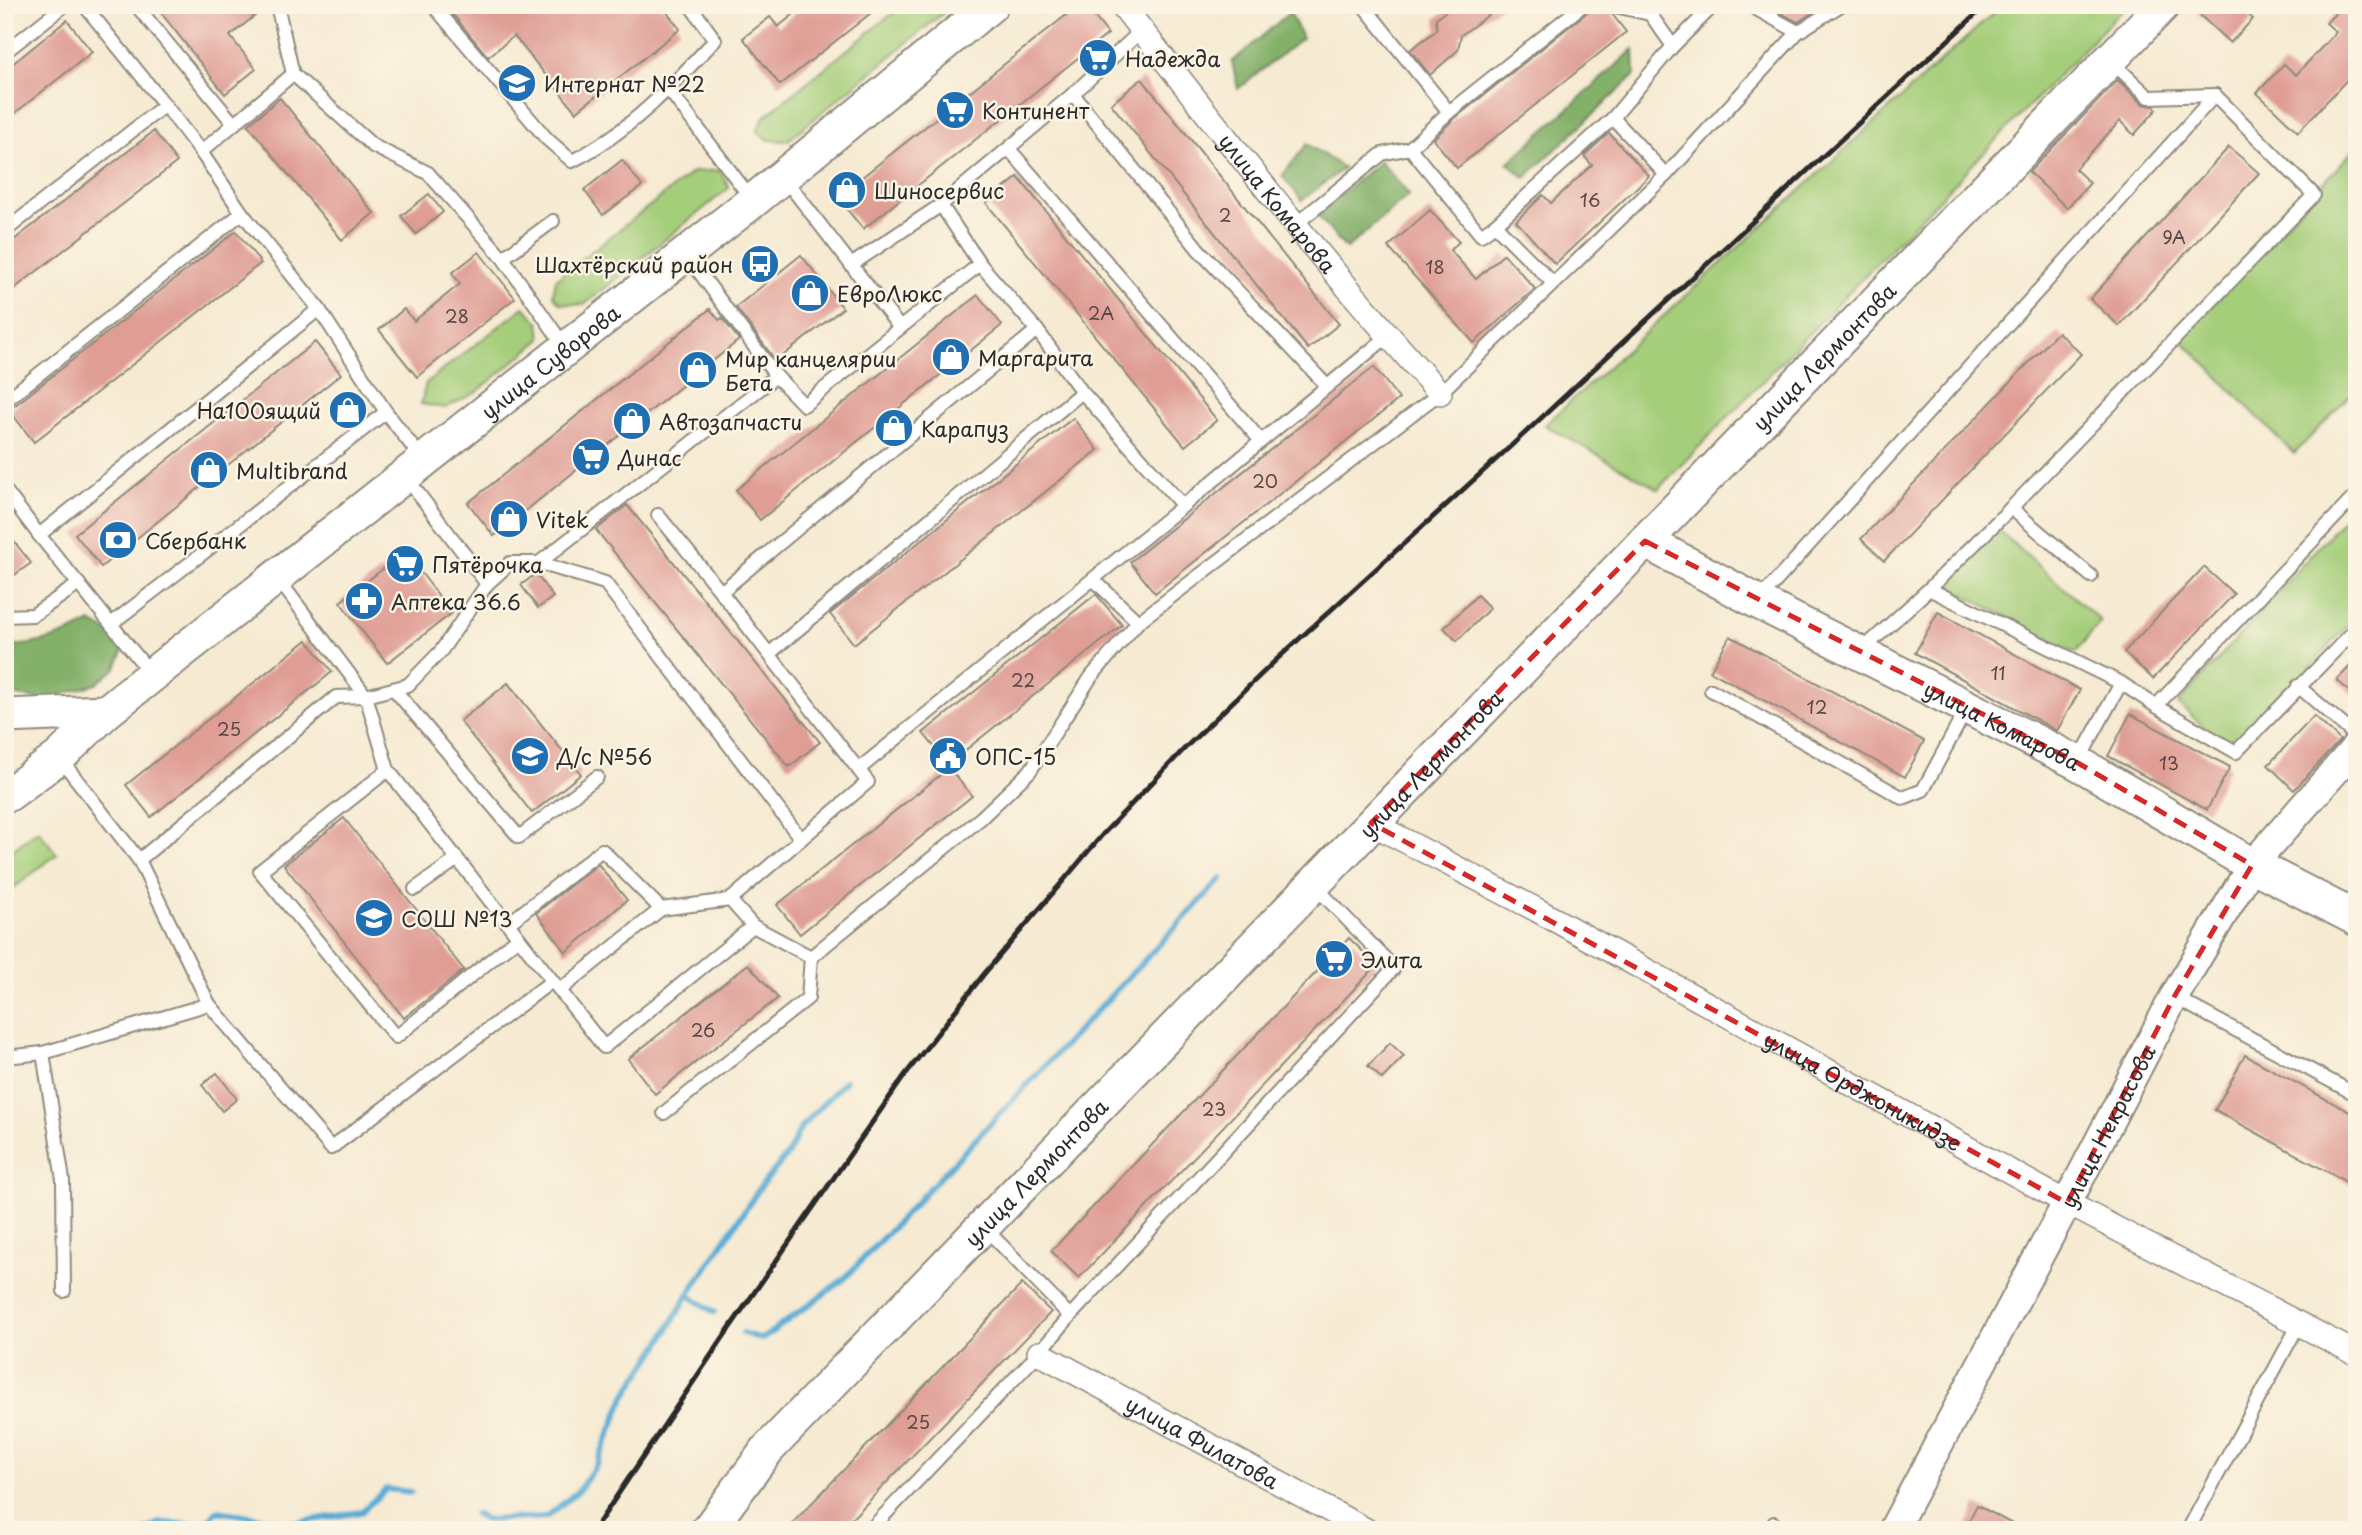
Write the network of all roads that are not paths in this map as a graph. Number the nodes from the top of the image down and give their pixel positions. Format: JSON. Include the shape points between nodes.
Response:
{"nodes":[{"id":1,"x":65,"y":5,"type":"edge"},
{"id":2,"x":84,"y":5,"type":"edge"},
{"id":3,"x":136,"y":5,"type":"edge"},
{"id":4,"x":277,"y":5,"type":"edge"},
{"id":5,"x":433,"y":5,"type":"edge"},
{"id":6,"x":690,"y":5,"type":"edge"},
{"id":7,"x":991,"y":5,"type":"edge"},
{"id":8,"x":1122,"y":5,"type":"edge"},
{"id":9,"x":1363,"y":5,"type":"edge"},
{"id":10,"x":1583,"y":5,"type":"edge"},
{"id":11,"x":1611,"y":5,"type":"edge"},
{"id":12,"x":1714,"y":5,"type":"edge"},
{"id":13,"x":1749,"y":5,"type":"edge"},
{"id":14,"x":1841,"y":5,"type":"edge"},
{"id":15,"x":2163,"y":5,"type":"edge"},
{"id":16,"x":1649,"y":10,"type":"edge"},
{"id":17,"x":1142,"y":30,"type":"junction"},
{"id":18,"x":1798,"y":33,"type":"junction"},
{"id":19,"x":1673,"y":46,"type":"junction"},
{"id":20,"x":5,"y":52,"type":"edge"},
{"id":21,"x":2110,"y":60,"type":"junction"},
{"id":22,"x":293,"y":74,"type":"junction"},
{"id":23,"x":669,"y":90,"type":"junction"},
{"id":24,"x":1073,"y":94,"type":"junction"},
{"id":25,"x":2215,"y":95,"type":"junction"},
{"id":26,"x":165,"y":105,"type":"junction"},
{"id":27,"x":1449,"y":113,"type":"junction"},
{"id":28,"x":1613,"y":118,"type":"junction"},
{"id":29,"x":233,"y":123,"type":"junction"},
{"id":30,"x":1410,"y":148,"type":"junction"},
{"id":31,"x":1009,"y":149,"type":"junction"},
{"id":32,"x":201,"y":152,"type":"junction"},
{"id":33,"x":1666,"y":175,"type":"junction"},
{"id":34,"x":783,"y":177,"type":"junction"},
{"id":35,"x":753,"y":201,"type":"junction"},
{"id":36,"x":940,"y":205,"type":"junction"},
{"id":37,"x":243,"y":213,"type":"junction"},
{"id":38,"x":552,"y":221,"type":"dead end"},
{"id":39,"x":1296,"y":224,"type":"junction"},
{"id":40,"x":1496,"y":225,"type":"junction"},
{"id":41,"x":5,"y":231,"type":"edge"},
{"id":42,"x":686,"y":254,"type":"junction"},
{"id":43,"x":503,"y":258,"type":"junction"},
{"id":44,"x":980,"y":264,"type":"junction"},
{"id":45,"x":851,"y":265,"type":"junction"},
{"id":46,"x":1553,"y":283,"type":"junction"},
{"id":47,"x":319,"y":309,"type":"junction"},
{"id":48,"x":900,"y":328,"type":"junction"},
{"id":49,"x":1037,"y":330,"type":"junction"},
{"id":50,"x":1388,"y":336,"type":"junction"},
{"id":51,"x":567,"y":350,"type":"junction"},
{"id":52,"x":776,"y":376,"type":"junction"},
{"id":53,"x":1326,"y":386,"type":"junction"},
{"id":54,"x":1082,"y":392,"type":"junction"},
{"id":55,"x":1440,"y":393,"type":"junction"},
{"id":56,"x":5,"y":401,"type":"edge"},
{"id":57,"x":386,"y":412,"type":"junction"},
{"id":58,"x":1261,"y":441,"type":"junction"},
{"id":59,"x":414,"y":468,"type":"junction"},
{"id":60,"x":5,"y":490,"type":"edge"},
{"id":61,"x":2357,"y":494,"type":"edge"},
{"id":62,"x":1183,"y":506,"type":"junction"},
{"id":63,"x":2011,"y":508,"type":"junction"},
{"id":64,"x":658,"y":516,"type":"dead end"},
{"id":65,"x":39,"y":535,"type":"junction"},
{"id":66,"x":1645,"y":541,"type":"junction"},
{"id":67,"x":539,"y":563,"type":"junction"},
{"id":68,"x":2091,"y":576,"type":"dead end"},
{"id":69,"x":276,"y":577,"type":"junction"},
{"id":70,"x":1094,"y":580,"type":"junction"},
{"id":71,"x":79,"y":584,"type":"junction"},
{"id":72,"x":487,"y":584,"type":"junction"},
{"id":73,"x":1929,"y":589,"type":"junction"},
{"id":74,"x":721,"y":592,"type":"junction"},
{"id":75,"x":1758,"y":602,"type":"junction"},
{"id":76,"x":5,"y":617,"type":"edge"},
{"id":77,"x":1138,"y":622,"type":"junction"},
{"id":78,"x":111,"y":624,"type":"junction"},
{"id":79,"x":2357,"y":628,"type":"edge"},
{"id":80,"x":769,"y":653,"type":"junction"},
{"id":81,"x":1859,"y":653,"type":"junction"},
{"id":82,"x":153,"y":675,"type":"junction"},
{"id":83,"x":2122,"y":683,"type":"junction"},
{"id":84,"x":2298,"y":686,"type":"junction"},
{"id":85,"x":394,"y":689,"type":"junction"},
{"id":86,"x":1711,"y":690,"type":"dead end"},
{"id":87,"x":366,"y":696,"type":"junction"},
{"id":88,"x":1968,"y":706,"type":"junction"},
{"id":89,"x":2156,"y":706,"type":"junction"},
{"id":90,"x":106,"y":712,"type":"junction"},
{"id":91,"x":5,"y":716,"type":"edge"},
{"id":92,"x":2357,"y":737,"type":"edge"},
{"id":93,"x":2357,"y":746,"type":"edge"},
{"id":94,"x":59,"y":757,"type":"junction"},
{"id":95,"x":2078,"y":763,"type":"junction"},
{"id":96,"x":859,"y":769,"type":"junction"},
{"id":97,"x":388,"y":771,"type":"junction"},
{"id":98,"x":597,"y":777,"type":"dead end"},
{"id":99,"x":6,"y":786,"type":"edge"},
{"id":100,"x":1371,"y":823,"type":"junction"},
{"id":101,"x":801,"y":839,"type":"junction"},
{"id":102,"x":139,"y":860,"type":"junction"},
{"id":103,"x":456,"y":860,"type":"junction"},
{"id":104,"x":2252,"y":865,"type":"junction"},
{"id":105,"x":1313,"y":883,"type":"junction"},
{"id":106,"x":415,"y":889,"type":"dead end"},
{"id":107,"x":730,"y":900,"type":"junction"},
{"id":108,"x":661,"y":909,"type":"junction"},
{"id":109,"x":2357,"y":919,"type":"edge"},
{"id":110,"x":509,"y":923,"type":"junction"},
{"id":111,"x":752,"y":926,"type":"junction"},
{"id":112,"x":518,"y":938,"type":"junction"},
{"id":113,"x":811,"y":957,"type":"junction"},
{"id":114,"x":556,"y":986,"type":"junction"},
{"id":115,"x":2174,"y":997,"type":"junction"},
{"id":116,"x":209,"y":1004,"type":"junction"},
{"id":117,"x":43,"y":1053,"type":"junction"},
{"id":118,"x":5,"y":1057,"type":"edge"},
{"id":119,"x":2357,"y":1095,"type":"edge"},
{"id":120,"x":664,"y":1112,"type":"dead end"},
{"id":121,"x":2067,"y":1203,"type":"junction"},
{"id":122,"x":983,"y":1226,"type":"junction"},
{"id":123,"x":64,"y":1291,"type":"dead end"},
{"id":124,"x":1070,"y":1316,"type":"junction"},
{"id":125,"x":2299,"y":1324,"type":"junction"},
{"id":126,"x":1039,"y":1353,"type":"junction"},
{"id":127,"x":2357,"y":1354,"type":"edge"},
{"id":128,"x":708,"y":1530,"type":"edge"},
{"id":129,"x":870,"y":1530,"type":"edge"},
{"id":130,"x":1366,"y":1530,"type":"edge"},
{"id":131,"x":1893,"y":1530,"type":"edge"},
{"id":132,"x":2188,"y":1530,"type":"edge"}],
"edges":[{"from":1,"to":20,"type":"lane"},
{"from":2,"to":26,"type":"lane"},
{"from":3,"to":29,"type":"lane"},
{"from":4,"to":22,"type":"lane"},
{"from":5,"to":23,"type":"lane","via":[[547,139],[572,161],[595,149]]},
{"from":6,"to":23,"type":"lane","via":[[715,40]]},
{"from":7,"to":34,"type":"main road","name":"улица Суворова"},
{"from":8,"to":17,"type":"street","name":"улица Комарова"},
{"from":9,"to":27,"type":"lane"},
{"from":10,"to":27,"type":"lane"},
{"from":11,"to":16,"type":"lane"},
{"from":12,"to":19,"type":"lane"},
{"from":13,"to":18,"type":"lane"},
{"from":14,"to":18,"type":"lane"},
{"from":15,"to":21,"type":"main road","name":"улица Лермонтова"},
{"from":16,"to":19,"type":"lane"},
{"from":17,"to":24,"type":"lane"},
{"from":17,"to":39,"type":"street","name":"улица Комарова"},
{"from":18,"to":33,"type":"lane"},
{"from":19,"to":28,"type":"lane"},
{"from":21,"to":25,"type":"lane","via":[[2149,97]]},
{"from":21,"to":66,"type":"main road","name":"улица Лермонтова"},
{"from":22,"to":29,"type":"lane"},
{"from":22,"to":43,"type":"lane","via":[[373,146],[428,173]]},
{"from":23,"to":35,"type":"lane"},
{"from":24,"to":31,"type":"lane"},
{"from":24,"to":53,"type":"lane","via":[[1199,250]]},
{"from":25,"to":63,"type":"lane","via":[[2314,195]]},
{"from":25,"to":75,"type":"lane"},
{"from":26,"to":32,"type":"lane"},
{"from":26,"to":41,"type":"lane"},
{"from":27,"to":30,"type":"lane"},
{"from":28,"to":33,"type":"lane"},
{"from":28,"to":40,"type":"lane"},
{"from":29,"to":32,"type":"lane"},
{"from":30,"to":39,"type":"lane","via":[[1382,154]]},
{"from":30,"to":40,"type":"lane","via":[[1481,235]]},
{"from":31,"to":36,"type":"lane"},
{"from":31,"to":58,"type":"lane"},
{"from":32,"to":37,"type":"lane"},
{"from":33,"to":46,"type":"lane"},
{"from":34,"to":35,"type":"main road","name":"улица Суворова"},
{"from":34,"to":45,"type":"lane"},
{"from":35,"to":42,"type":"main road","name":"улица Суворова"},
{"from":36,"to":44,"type":"lane"},
{"from":36,"to":45,"type":"lane"},
{"from":37,"to":47,"type":"lane"},
{"from":37,"to":56,"type":"lane"},
{"from":38,"to":43,"type":"lane"},
{"from":39,"to":50,"type":"street","name":"улица Комарова"},
{"from":40,"to":46,"type":"lane"},
{"from":42,"to":51,"type":"main road","name":"улица Суворова"},
{"from":42,"to":52,"type":"lane"},
{"from":43,"to":51,"type":"lane"},
{"from":44,"to":48,"type":"lane"},
{"from":44,"to":49,"type":"lane"},
{"from":45,"to":48,"type":"lane"},
{"from":46,"to":55,"type":"lane"},
{"from":47,"to":57,"type":"lane"},
{"from":47,"to":65,"type":"lane"},
{"from":48,"to":52,"type":"lane","via":[[804,405]]},
{"from":49,"to":54,"type":"lane"},
{"from":49,"to":74,"type":"lane"},
{"from":50,"to":53,"type":"lane"},
{"from":50,"to":55,"type":"street","name":"улица Комарова"},
{"from":51,"to":59,"type":"main road","name":"улица Суворова"},
{"from":52,"to":67,"type":"lane"},
{"from":53,"to":58,"type":"lane"},
{"from":54,"to":62,"type":"lane"},
{"from":54,"to":80,"type":"lane"},
{"from":55,"to":77,"type":"lane"},
{"from":57,"to":59,"type":"lane"},
{"from":57,"to":78,"type":"lane"},
{"from":58,"to":62,"type":"lane"},
{"from":59,"to":69,"type":"main road","name":"улица Суворова"},
{"from":59,"to":72,"type":"lane"},
{"from":60,"to":65,"type":"lane"},
{"from":61,"to":89,"type":"lane"},
{"from":62,"to":70,"type":"lane"},
{"from":63,"to":68,"type":"lane"},
{"from":63,"to":73,"type":"lane"},
{"from":64,"to":74,"type":"lane"},
{"from":65,"to":71,"type":"lane"},
{"from":66,"to":75,"type":"main road","name":"улица Комарова"},
{"from":66,"to":100,"type":"main road","name":"улица Лермонтова"},
{"from":67,"to":72,"type":"lane","via":[[510,562]]},
{"from":67,"to":101,"type":"lane","via":[[605,583]]},
{"from":69,"to":82,"type":"main road","name":"улица Суворова"},
{"from":69,"to":87,"type":"lane"},
{"from":70,"to":77,"type":"lane"},
{"from":70,"to":96,"type":"lane"},
{"from":71,"to":76,"type":"lane","via":[[33,615]]},
{"from":71,"to":78,"type":"lane"},
{"from":72,"to":85,"type":"lane","via":[[441,651],[408,685]]},
{"from":73,"to":81,"type":"lane"},
{"from":73,"to":83,"type":"lane"},
{"from":74,"to":80,"type":"lane"},
{"from":75,"to":81,"type":"main road","name":"улица Комарова"},
{"from":77,"to":113,"type":"lane","via":[[1091,677],[1030,771],[981,818]]},
{"from":78,"to":82,"type":"lane"},
{"from":79,"to":84,"type":"lane"},
{"from":80,"to":96,"type":"lane"},
{"from":81,"to":88,"type":"main road","name":"улица Комарова"},
{"from":82,"to":90,"type":"main road","name":"улица Суворова"},
{"from":83,"to":89,"type":"lane"},
{"from":83,"to":95,"type":"lane"},
{"from":84,"to":89,"type":"lane","via":[[2236,752]]},
{"from":84,"to":92,"type":"lane"},
{"from":85,"to":87,"type":"lane"},
{"from":85,"to":98,"type":"lane","via":[[519,837]]},
{"from":86,"to":88,"type":"lane","via":[[1903,798],[1923,790]]},
{"from":87,"to":97,"type":"lane"},
{"from":87,"to":102,"type":"lane","via":[[336,697]]},
{"from":88,"to":95,"type":"main road","name":"улица Комарова"},
{"from":90,"to":91,"type":"main road"},
{"from":90,"to":94,"type":"main road","name":"улица Суворова"},
{"from":93,"to":104,"type":"street","name":"улица Некрасова"},
{"from":94,"to":99,"type":"main road","name":"улица Суворова"},
{"from":94,"to":102,"type":"lane"},
{"from":95,"to":104,"type":"main road","name":"улица Комарова"},
{"from":96,"to":101,"type":"lane","via":[[868,782]]},
{"from":97,"to":103,"type":"lane"},
{"from":97,"to":112,"type":"lane","via":[[260,871],[396,1037]]},
{"from":100,"to":105,"type":"main road","name":"улица Лермонтова"},
{"from":100,"to":121,"type":"street","name":"улица Орджоникидзе"},
{"from":101,"to":107,"type":"lane"},
{"from":102,"to":116,"type":"lane"},
{"from":103,"to":106,"type":"lane"},
{"from":103,"to":110,"type":"lane"},
{"from":104,"to":109,"type":"main road","name":"улица Комарова"},
{"from":104,"to":115,"type":"street","name":"улица Некрасова"},
{"from":105,"to":122,"type":"main road","name":"улица Лермонтова"},
{"from":105,"to":124,"type":"lane","via":[[1394,968]]},
{"from":107,"to":108,"type":"lane"},
{"from":107,"to":111,"type":"lane"},
{"from":108,"to":110,"type":"lane","via":[[602,850]]},
{"from":108,"to":114,"type":"lane"},
{"from":110,"to":112,"type":"lane"},
{"from":111,"to":113,"type":"lane"},
{"from":111,"to":114,"type":"lane","via":[[604,1047]]},
{"from":112,"to":114,"type":"lane"},
{"from":113,"to":120,"type":"lane","via":[[808,999]]},
{"from":114,"to":116,"type":"lane","via":[[331,1148]]},
{"from":115,"to":119,"type":"lane"},
{"from":115,"to":121,"type":"street","name":"улица Некрасова"},
{"from":116,"to":117,"type":"lane"},
{"from":117,"to":118,"type":"lane"},
{"from":117,"to":123,"type":"lane","via":[[63,1180]]},
{"from":121,"to":125,"type":"street","name":"улица Орджоникидзе"},
{"from":121,"to":131,"type":"street","name":"улица Некрасова"},
{"from":122,"to":124,"type":"lane"},
{"from":122,"to":128,"type":"main road","name":"улица Лермонтова","via":[[768,1449]]},
{"from":124,"to":126,"type":"lane"},
{"from":125,"to":127,"type":"street","name":"улица Орджоникидзе"},
{"from":125,"to":132,"type":"lane"},
{"from":126,"to":129,"type":"lane"},
{"from":126,"to":130,"type":"street","name":"улица Филатова"}]}
